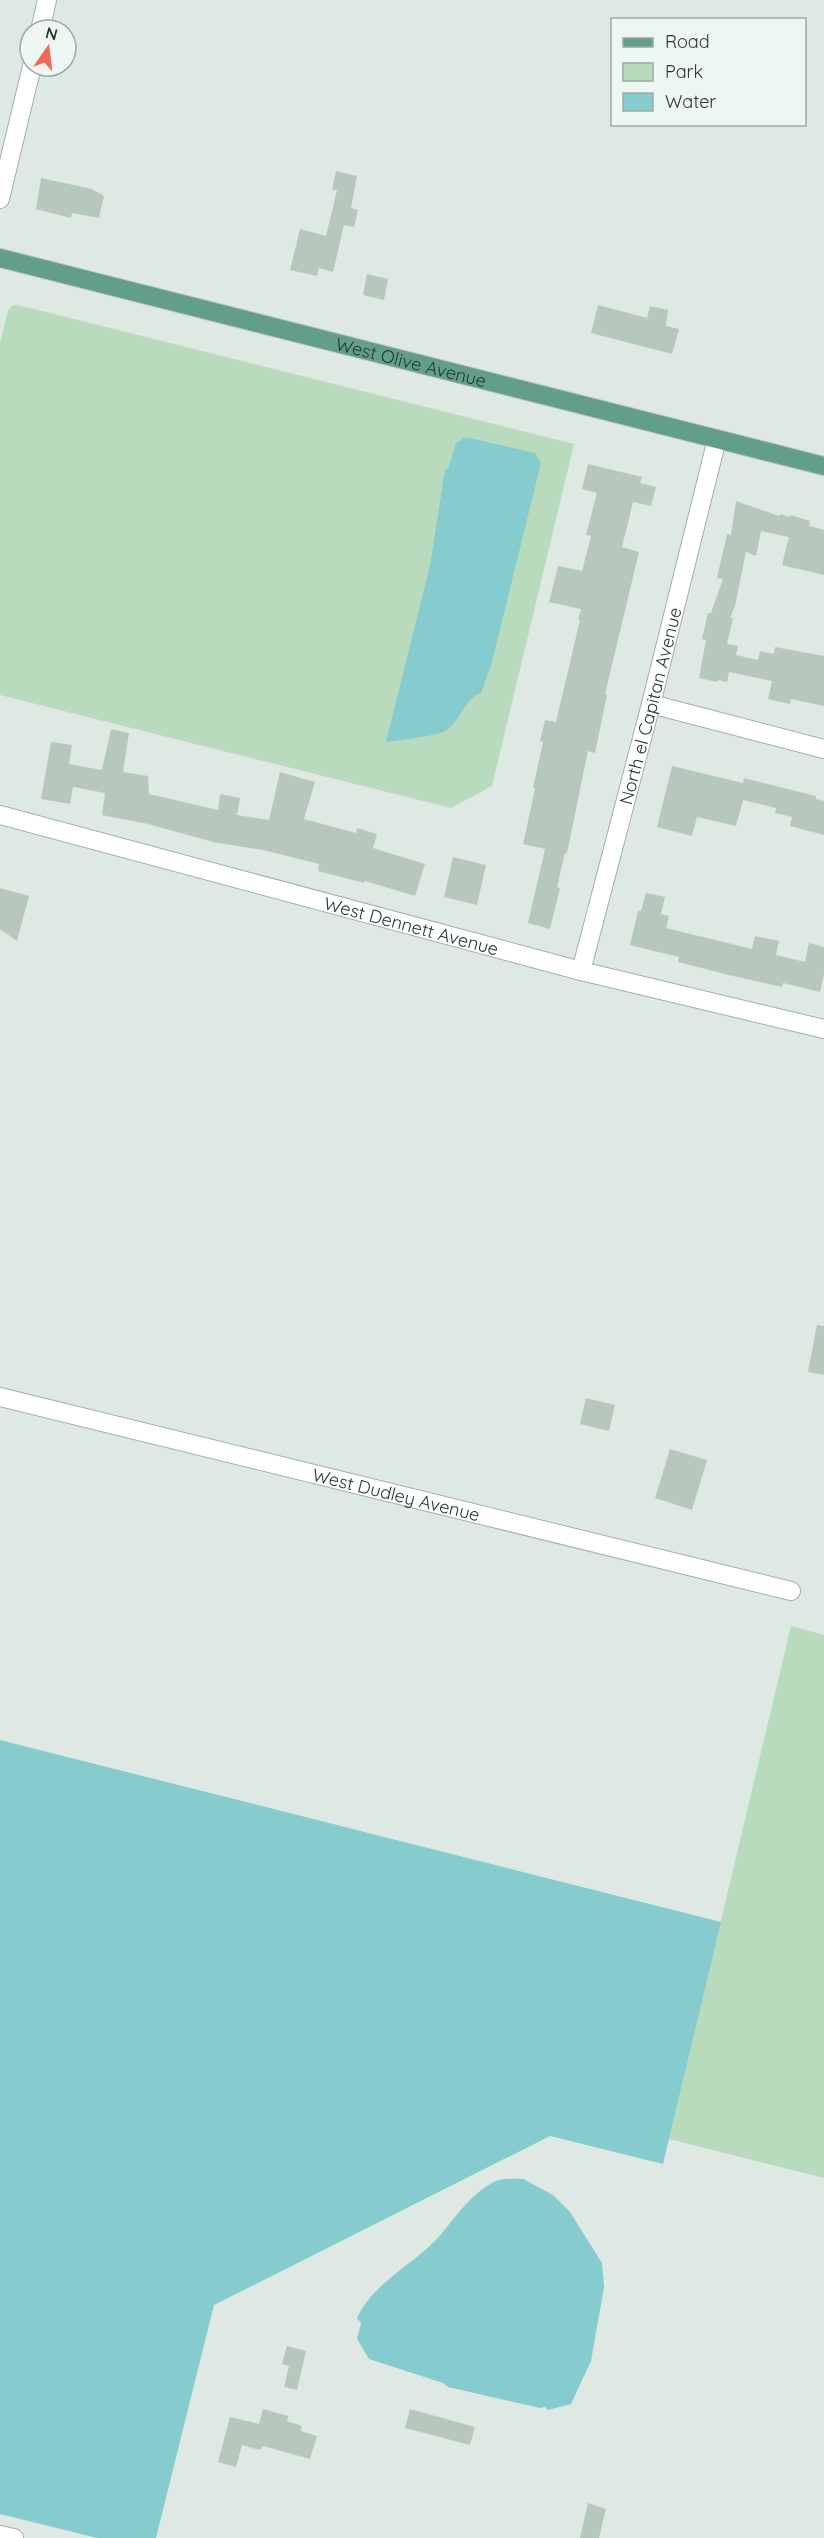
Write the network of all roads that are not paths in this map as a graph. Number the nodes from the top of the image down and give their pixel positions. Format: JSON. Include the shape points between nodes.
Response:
{"nodes":[{"id":1,"x":48,"y":0,"type":"edge"},
{"id":2,"x":43,"y":18,"type":"edge"},
{"id":3,"x":29,"y":78,"type":"edge"},
{"id":4,"x":0,"y":199,"type":"edge"},
{"id":5,"x":0,"y":258,"type":"edge"},
{"id":6,"x":717,"y":439,"type":"junction"},
{"id":7,"x":824,"y":466,"type":"edge"},
{"id":8,"x":651,"y":704,"type":"junction"},
{"id":9,"x":824,"y":749,"type":"edge"},
{"id":10,"x":0,"y":815,"type":"edge"},
{"id":11,"x":581,"y":971,"type":"junction"},
{"id":12,"x":824,"y":1029,"type":"edge"},
{"id":13,"x":0,"y":1397,"type":"edge"},
{"id":14,"x":791,"y":1591,"type":"dead end"},
{"id":15,"x":0,"y":2535,"type":"edge"},
{"id":16,"x":14,"y":2538,"type":"edge"}],
"edges":[{"from":1,"to":2,"type":"street"},
{"from":3,"to":4,"type":"street"},
{"from":5,"to":6,"type":"main road","name":"West Olive Avenue"},
{"from":6,"to":7,"type":"main road","name":"West Olive Avenue"},
{"from":6,"to":8,"type":"street","name":"North el Capitan Avenue"},
{"from":8,"to":9,"type":"street"},
{"from":8,"to":11,"type":"street","name":"North el Capitan Avenue"},
{"from":10,"to":11,"type":"street","name":"West Dennett Avenue"},
{"from":11,"to":12,"type":"street","name":"West Dennett Avenue"},
{"from":13,"to":14,"type":"street","name":"West Dudley Avenue"},
{"from":15,"to":16,"type":"street"}]}
